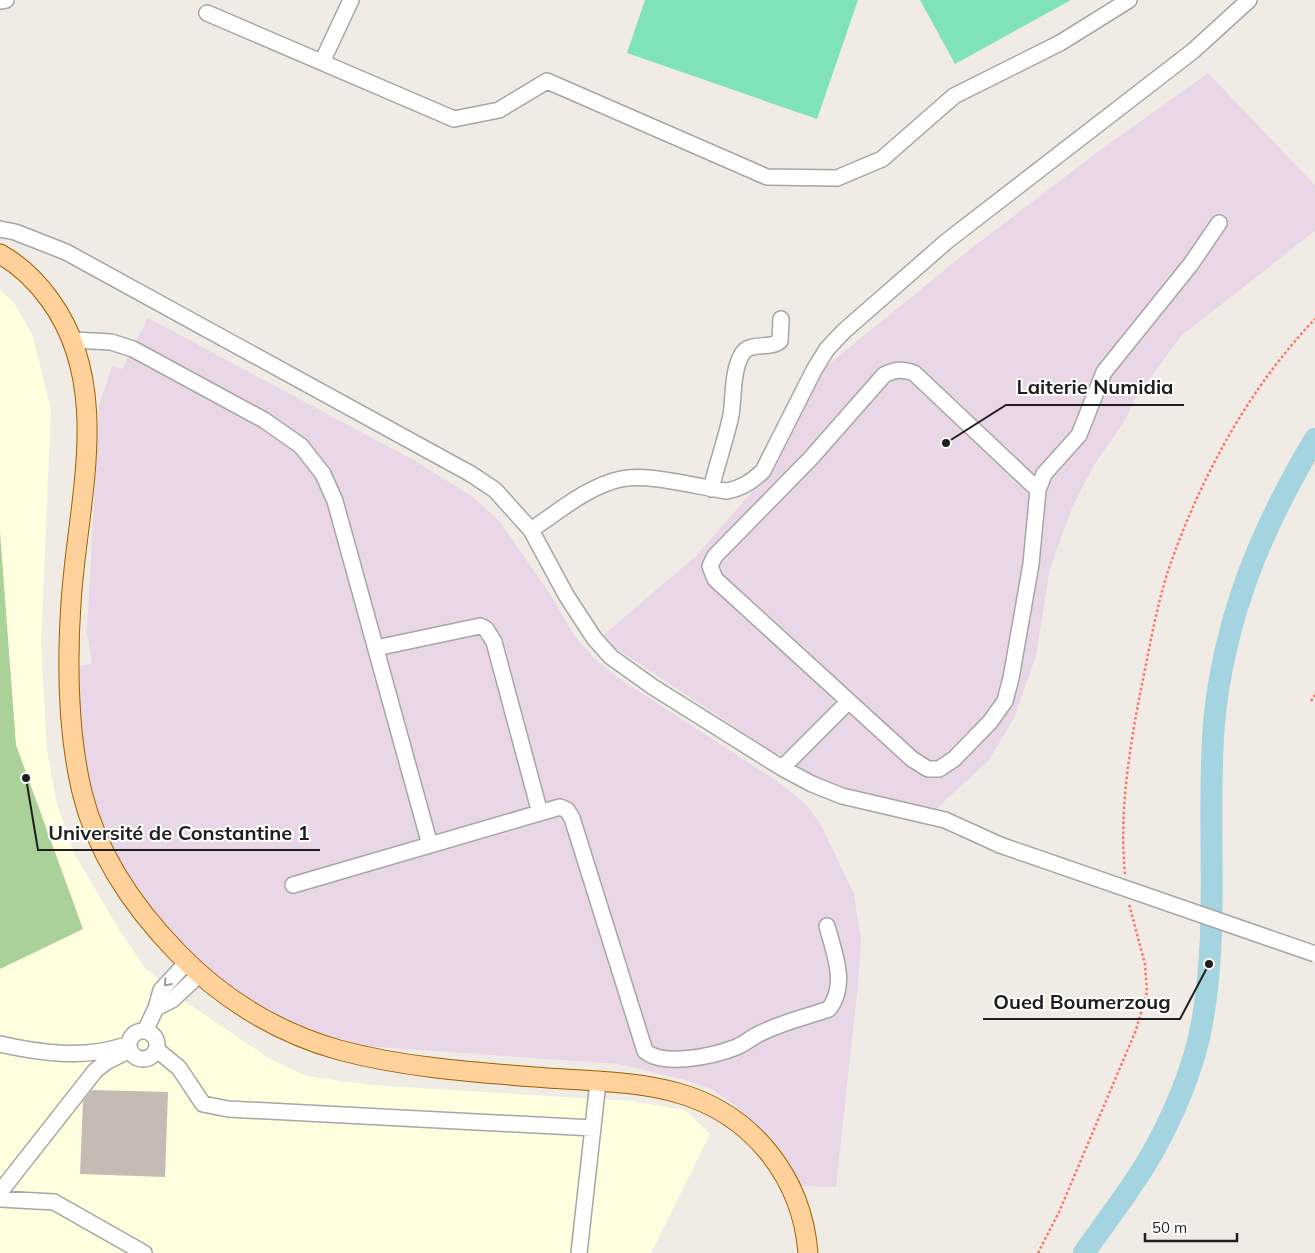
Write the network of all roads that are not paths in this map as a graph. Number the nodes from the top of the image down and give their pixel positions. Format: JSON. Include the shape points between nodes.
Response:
{"nodes":[{"id":1,"x":6,"y":0,"type":"edge"},
{"id":2,"x":352,"y":0,"type":"edge"},
{"id":3,"x":1129,"y":0,"type":"edge"},
{"id":4,"x":1249,"y":0,"type":"edge"},
{"id":5,"x":0,"y":1,"type":"edge"},
{"id":6,"x":207,"y":13,"type":"dead end"},
{"id":7,"x":322,"y":62,"type":"junction"},
{"id":8,"x":1219,"y":223,"type":"dead end"},
{"id":9,"x":0,"y":229,"type":"edge"},
{"id":10,"x":0,"y":254,"type":"edge"},
{"id":11,"x":781,"y":319,"type":"dead end"},
{"id":12,"x":73,"y":340,"type":"junction"},
{"id":13,"x":711,"y":489,"type":"junction"},
{"id":14,"x":1038,"y":490,"type":"junction"},
{"id":15,"x":531,"y":530,"type":"junction"},
{"id":16,"x":376,"y":648,"type":"junction"},
{"id":17,"x":848,"y":702,"type":"junction"},
{"id":18,"x":782,"y":768,"type":"junction"},
{"id":19,"x":540,"y":813,"type":"junction"},
{"id":20,"x":430,"y":845,"type":"junction"},
{"id":21,"x":293,"y":885,"type":"dead end"},
{"id":22,"x":827,"y":926,"type":"dead end"},
{"id":23,"x":1315,"y":954,"type":"edge"},
{"id":24,"x":194,"y":968,"type":"junction"},
{"id":25,"x":145,"y":1031,"type":"junction"},
{"id":26,"x":0,"y":1044,"type":"edge"},
{"id":27,"x":130,"y":1048,"type":"junction"},
{"id":28,"x":156,"y":1049,"type":"junction"},
{"id":29,"x":598,"y":1082,"type":"junction"},
{"id":30,"x":593,"y":1128,"type":"junction"},
{"id":31,"x":0,"y":1192,"type":"edge"},
{"id":32,"x":0,"y":1200,"type":"edge"},
{"id":33,"x":144,"y":1253,"type":"edge"},
{"id":34,"x":578,"y":1253,"type":"edge"},
{"id":35,"x":808,"y":1253,"type":"edge"}],
"edges":[{"from":1,"to":5,"type":"street"},
{"from":2,"to":7,"type":"street"},
{"from":3,"to":7,"type":"street","via":[[1060,44],[954,96],[882,159],[837,178],[766,177],[547,82],[499,110],[454,119]]},
{"from":4,"to":13,"type":"street","via":[[1193,50],[947,241],[872,304],[827,349],[762,471],[739,488],[727,491]]},
{"from":6,"to":7,"type":"street"},
{"from":8,"to":14,"type":"street","via":[[1191,264],[1104,372],[1079,435],[1044,474]]},
{"from":9,"to":15,"type":"street","via":[[66,252],[471,474],[495,490]]},
{"from":10,"to":12,"type":"main road","via":[[39,285],[60,314]]},
{"from":11,"to":13,"type":"street","via":[[780,341],[776,345],[756,346],[742,355],[731,415]]},
{"from":12,"to":16,"type":"street","via":[[111,342],[133,349],[264,420],[301,446],[323,474],[335,501]]},
{"from":12,"to":24,"type":"main road","via":[[83,373],[87,419],[71,604],[74,746],[81,790],[101,847],[115,872],[160,934]]},
{"from":13,"to":15,"type":"street","via":[[640,478],[620,479],[577,499]]},
{"from":14,"to":17,"type":"street","via":[[1031,564],[1011,678],[1005,701],[990,722],[954,759],[939,769],[928,768],[912,759]]},
{"from":14,"to":17,"type":"street","via":[[914,373],[894,370],[884,375],[811,458],[715,556],[710,566],[715,579]]},
{"from":15,"to":18,"type":"street","via":[[566,596],[611,657]]},
{"from":16,"to":19,"type":"street","via":[[480,626],[486,629],[494,642]]},
{"from":16,"to":20,"type":"street"},
{"from":17,"to":18,"type":"street"},
{"from":18,"to":23,"type":"street","bridge":true,"via":[[842,796],[945,820],[1000,845]]},
{"from":19,"to":20,"type":"street"},
{"from":19,"to":22,"type":"street","via":[[560,807],[572,818],[645,1051],[652,1057],[688,1058],[726,1051],[757,1035],[829,1009],[839,989],[839,972]]},
{"from":20,"to":21,"type":"street"},
{"from":24,"to":25,"type":"street","via":[[161,990]]},
{"from":24,"to":29,"type":"main road","via":[[232,1000],[265,1020],[338,1049],[387,1060]]},
{"from":25,"to":27,"type":"street","via":[[136,1033]]},
{"from":25,"to":28,"type":"street","via":[[154,1036]]},
{"from":26,"to":27,"type":"street","via":[[39,1053]]},
{"from":27,"to":28,"type":"street","via":[[136,1057],[146,1059]]},
{"from":27,"to":31,"type":"street","via":[[95,1071]]},
{"from":28,"to":30,"type":"street","via":[[179,1068],[198,1099],[209,1106]]},
{"from":29,"to":30,"type":"street"},
{"from":29,"to":35,"type":"main road","via":[[676,1093],[712,1105],[745,1127],[769,1150],[787,1178],[800,1206]]},
{"from":30,"to":34,"type":"street"},
{"from":32,"to":33,"type":"street","via":[[54,1202]]}]}
